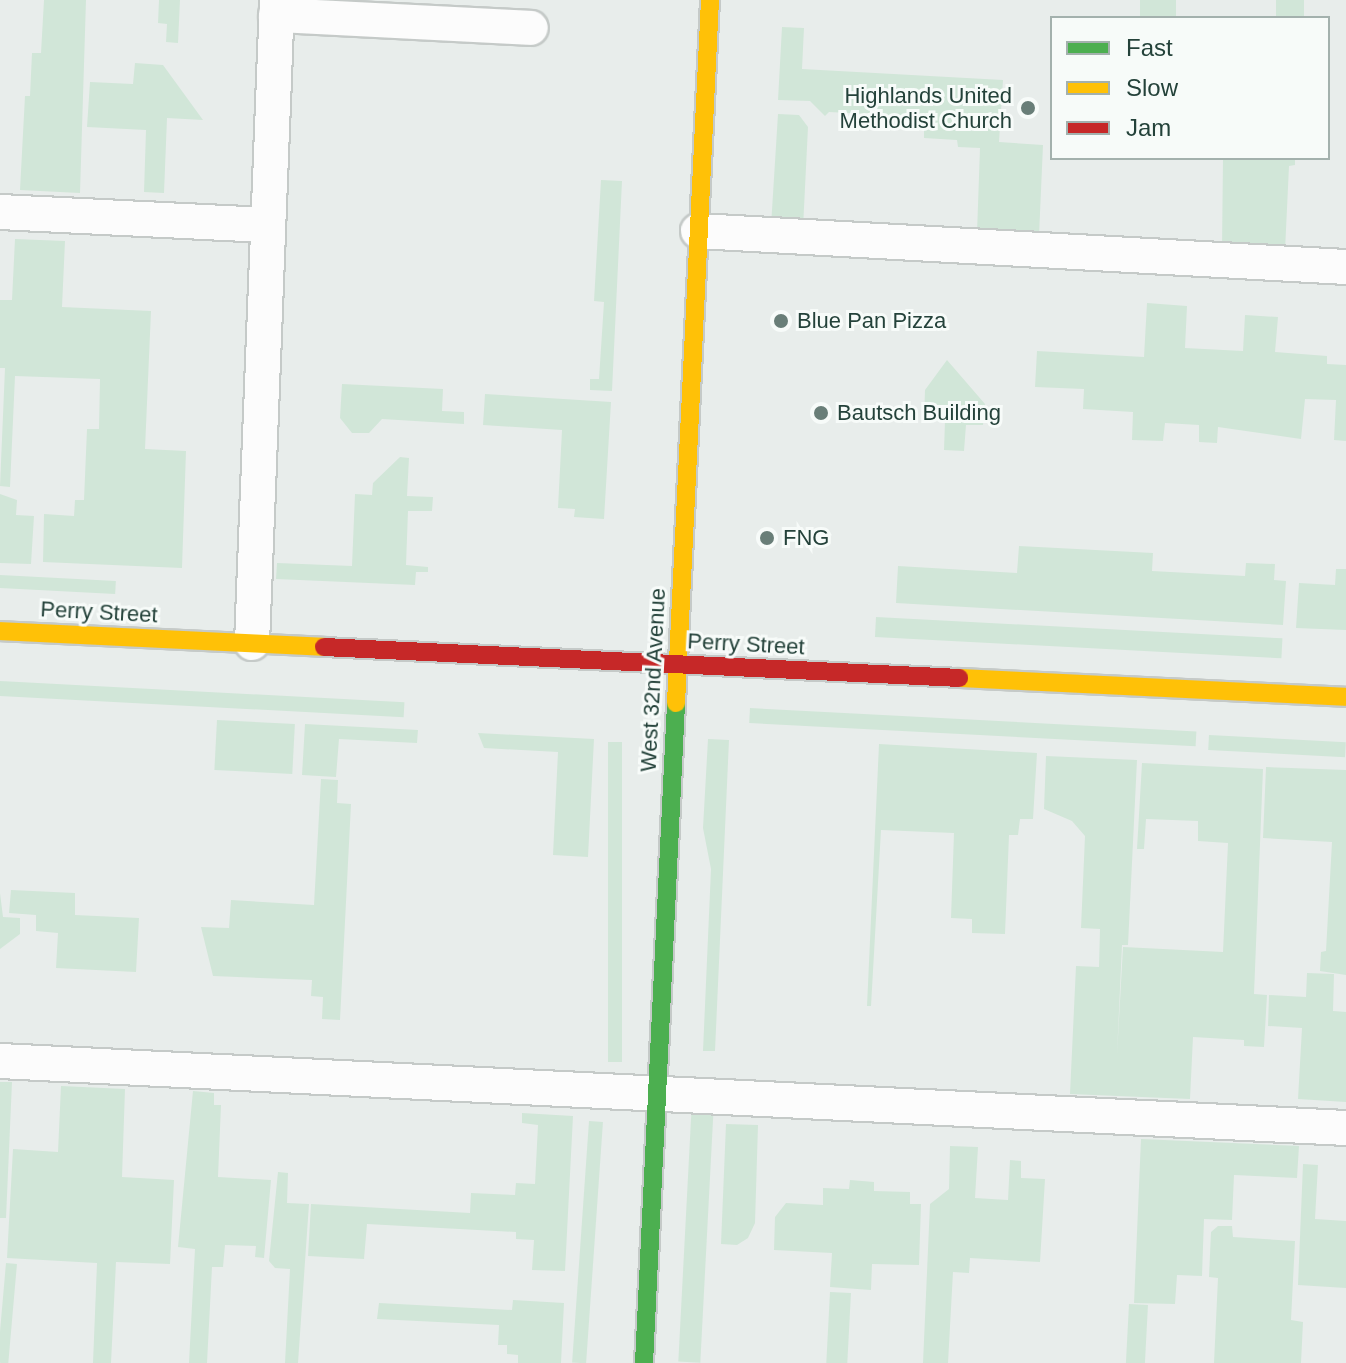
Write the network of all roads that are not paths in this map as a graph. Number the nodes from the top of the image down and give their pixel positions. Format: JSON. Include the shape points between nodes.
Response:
{"nodes":[{"id":1,"x":710,"y":0,"type":"edge"},
{"id":2,"x":277,"y":7,"type":"edge"},
{"id":3,"x":531,"y":28,"type":"dead end"},
{"id":4,"x":0,"y":212,"type":"edge"},
{"id":5,"x":268,"y":225,"type":"junction"},
{"id":6,"x":698,"y":231,"type":"junction"},
{"id":7,"x":1346,"y":267,"type":"edge"},
{"id":8,"x":0,"y":631,"type":"edge"},
{"id":9,"x":252,"y":643,"type":"junction"},
{"id":10,"x":678,"y":664,"type":"junction"},
{"id":11,"x":1346,"y":697,"type":"edge"},
{"id":12,"x":0,"y":1061,"type":"edge"},
{"id":13,"x":657,"y":1091,"type":"junction"},
{"id":14,"x":1346,"y":1128,"type":"edge"},
{"id":15,"x":644,"y":1363,"type":"edge"}],
"edges":[{"from":1,"to":6,"type":"street","name":"West 32nd Avenue"},
{"from":2,"to":3,"type":"lane"},
{"from":2,"to":5,"type":"lane"},
{"from":4,"to":5,"type":"lane"},
{"from":5,"to":9,"type":"lane"},
{"from":6,"to":7,"type":"lane"},
{"from":6,"to":10,"type":"street","name":"West 32nd Avenue"},
{"from":8,"to":9,"type":"street","name":"Perry Street"},
{"from":9,"to":10,"type":"street","name":"Perry Street"},
{"from":10,"to":11,"type":"street","name":"Perry Street"},
{"from":10,"to":13,"type":"street","name":"West 32nd Avenue"},
{"from":12,"to":13,"type":"lane"},
{"from":13,"to":14,"type":"lane"},
{"from":13,"to":15,"type":"street","name":"West 32nd Avenue"}]}
